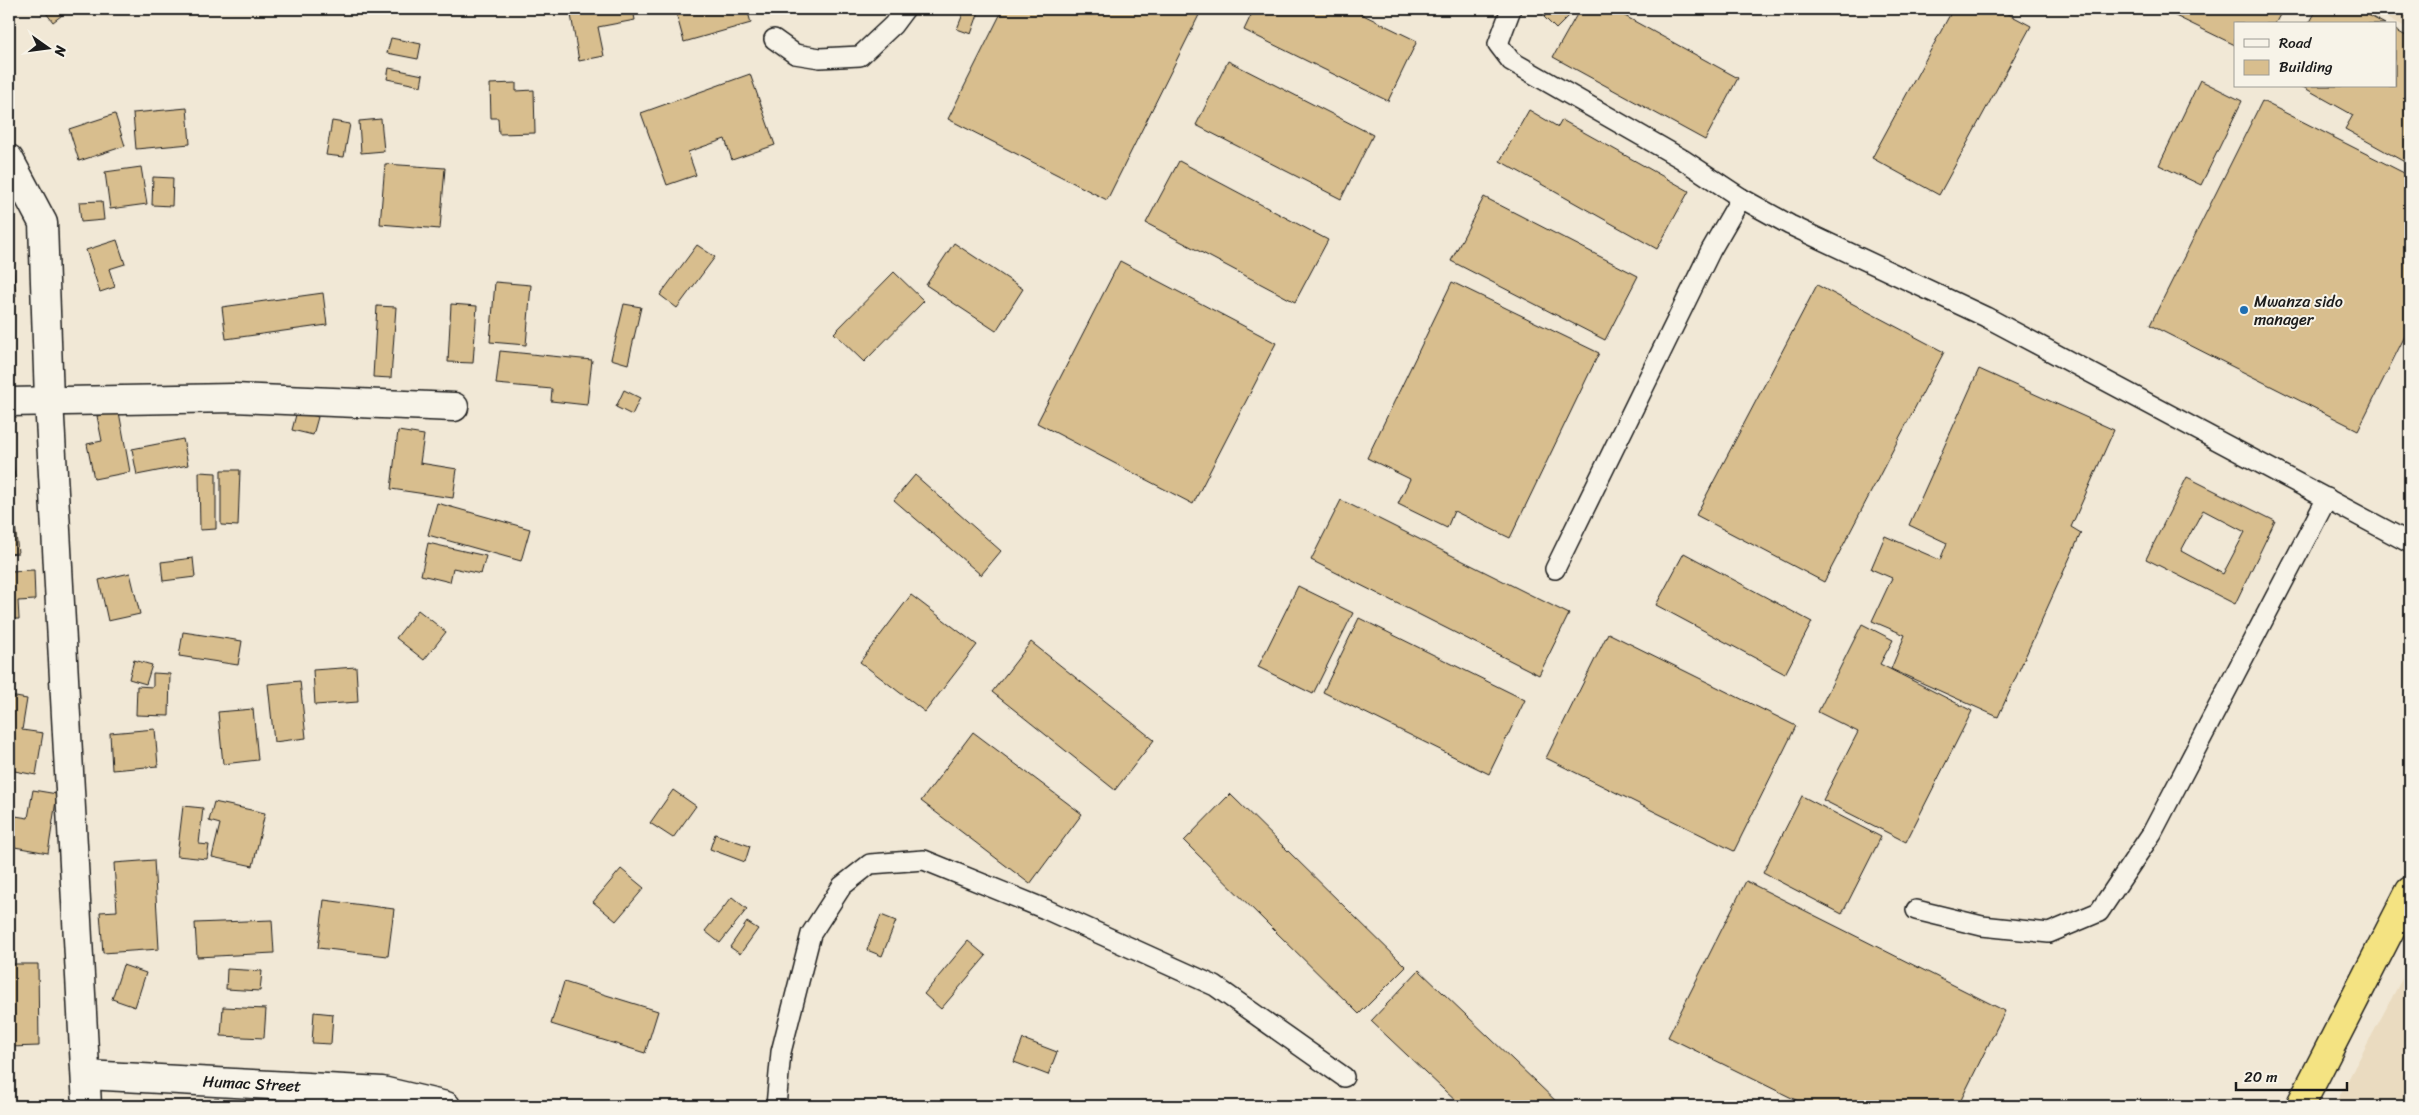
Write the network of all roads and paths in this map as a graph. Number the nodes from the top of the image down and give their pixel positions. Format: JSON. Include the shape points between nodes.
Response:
{"nodes":[{"id":1,"x":905,"y":9,"type":"edge"},
{"id":2,"x":1511,"y":9,"type":"edge"},
{"id":3,"x":774,"y":39,"type":"dead end"},
{"id":4,"x":9,"y":159,"type":"edge"},
{"id":5,"x":1741,"y":198,"type":"junction"},
{"id":6,"x":49,"y":400,"type":"junction"},
{"id":7,"x":9,"y":402,"type":"edge"},
{"id":8,"x":454,"y":407,"type":"dead end"},
{"id":9,"x":2327,"y":498,"type":"junction"},
{"id":10,"x":2410,"y":543,"type":"edge"},
{"id":11,"x":1556,"y":569,"type":"dead end"},
{"id":12,"x":2410,"y":891,"type":"edge"},
{"id":13,"x":1916,"y":910,"type":"dead end"},
{"id":14,"x":86,"y":1075,"type":"junction"},
{"id":15,"x":1344,"y":1078,"type":"dead end"},
{"id":16,"x":88,"y":1106,"type":"edge"},
{"id":17,"x":446,"y":1106,"type":"edge"},
{"id":18,"x":776,"y":1106,"type":"edge"},
{"id":19,"x":2300,"y":1106,"type":"edge"}],
"edges":[{"from":1,"to":3,"type":"lane","via":[[860,56],[820,58],[795,54]]},
{"from":2,"to":5,"type":"lane","via":[[1498,44],[1511,61],[1682,159]]},
{"from":4,"to":6,"type":"street","via":[[43,223]]},
{"from":5,"to":9,"type":"lane","via":[[1790,225],[1986,318]]},
{"from":5,"to":11,"type":"lane","via":[[1711,250]]},
{"from":6,"to":7,"type":"street"},
{"from":6,"to":8,"type":"street","via":[[234,398]]},
{"from":6,"to":14,"type":"street"},
{"from":9,"to":10,"type":"lane"},
{"from":9,"to":13,"type":"lane","via":[[2152,833],[2099,912],[2049,933],[1982,926]]},
{"from":12,"to":19,"type":"highway"},
{"from":14,"to":16,"type":"street"},
{"from":14,"to":17,"type":"street","name":"Humac Street","via":[[382,1091]]},
{"from":15,"to":18,"type":"lane","via":[[1215,986],[1045,909],[924,860],[870,864],[842,886],[810,934],[781,1052]]}]}
